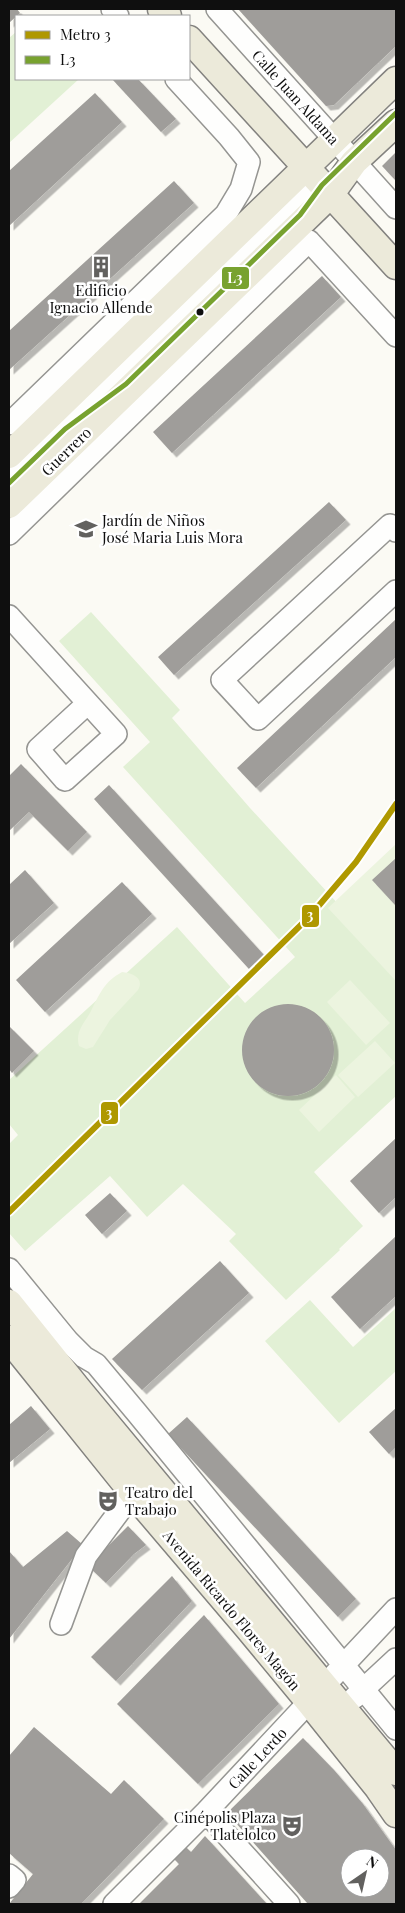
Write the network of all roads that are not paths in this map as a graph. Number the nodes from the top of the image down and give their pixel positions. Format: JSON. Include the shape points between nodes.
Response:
{"nodes":[{"id":1,"x":217,"y":9,"type":"edge"},
{"id":2,"x":190,"y":40,"type":"edge"},
{"id":3,"x":177,"y":80,"type":"edge"},
{"id":4,"x":396,"y":80,"type":"edge"},
{"id":5,"x":396,"y":113,"type":"edge"},
{"id":6,"x":396,"y":122,"type":"edge"},
{"id":7,"x":346,"y":153,"type":"junction"},
{"id":8,"x":319,"y":182,"type":"junction"},
{"id":9,"x":396,"y":208,"type":"edge"},
{"id":10,"x":386,"y":245,"type":"edge"},
{"id":11,"x":396,"y":266,"type":"edge"},
{"id":12,"x":396,"y":336,"type":"edge"},
{"id":13,"x":9,"y":424,"type":"edge"},
{"id":14,"x":63,"y":428,"type":"junction"},
{"id":15,"x":9,"y":454,"type":"edge"},
{"id":16,"x":59,"y":471,"type":"junction"},
{"id":17,"x":9,"y":483,"type":"edge"},
{"id":18,"x":9,"y":505,"type":"edge"},
{"id":19,"x":396,"y":531,"type":"edge"},
{"id":20,"x":9,"y":534,"type":"edge"},
{"id":21,"x":396,"y":591,"type":"edge"},
{"id":22,"x":9,"y":616,"type":"edge"},
{"id":23,"x":88,"y":703,"type":"dead end"},
{"id":24,"x":9,"y":1270,"type":"edge"},
{"id":25,"x":9,"y":1303,"type":"edge"},
{"id":26,"x":9,"y":1339,"type":"edge"},
{"id":27,"x":99,"y":1369,"type":"junction"},
{"id":28,"x":78,"y":1389,"type":"junction"},
{"id":29,"x":133,"y":1493,"type":"junction"},
{"id":30,"x":396,"y":1609,"type":"edge"},
{"id":31,"x":61,"y":1624,"type":"dead end"},
{"id":32,"x":396,"y":1659,"type":"edge"},
{"id":33,"x":344,"y":1664,"type":"junction"},
{"id":34,"x":363,"y":1689,"type":"junction"},
{"id":35,"x":317,"y":1695,"type":"junction"},
{"id":36,"x":343,"y":1708,"type":"junction"},
{"id":37,"x":396,"y":1729,"type":"edge"},
{"id":38,"x":396,"y":1772,"type":"edge"},
{"id":39,"x":206,"y":1812,"type":"junction"},
{"id":40,"x":396,"y":1814,"type":"edge"},
{"id":41,"x":9,"y":1875,"type":"edge"},
{"id":42,"x":9,"y":1887,"type":"edge"},
{"id":43,"x":114,"y":1904,"type":"edge"},
{"id":44,"x":289,"y":1904,"type":"edge"}],
"edges":[{"from":1,"to":7,"type":"street","name":"Calle Juan Aldama"},
{"from":2,"to":8,"type":"main road"},
{"from":3,"to":14,"type":"street","via":[[249,162],[242,189]]},
{"from":4,"to":7,"type":"main road"},
{"from":5,"to":7,"type":"street"},
{"from":6,"to":7,"type":"main road"},
{"from":7,"to":8,"type":"main road","name":"Guerrero"},
{"from":7,"to":8,"type":"main road","name":"Guerrero"},
{"from":7,"to":9,"type":"street","name":"Calle Juan Aldama"},
{"from":8,"to":10,"type":"main road"},
{"from":8,"to":14,"type":"main road","name":"Guerrero"},
{"from":8,"to":14,"type":"main road","name":"Guerrero"},
{"from":10,"to":11,"type":"main road"},
{"from":12,"to":14,"type":"street","via":[[309,241]]},
{"from":13,"to":14,"type":"street"},
{"from":14,"to":15,"type":"main road","name":"Guerrero"},
{"from":14,"to":16,"type":"main road","name":"Guerrero"},
{"from":14,"to":17,"type":"street"},
{"from":16,"to":18,"type":"main road","name":"Guerrero"},
{"from":16,"to":20,"type":"street"},
{"from":19,"to":21,"type":"street","via":[[390,524],[222,680],[258,719]]},
{"from":22,"to":23,"type":"street"},
{"from":24,"to":27,"type":"street","via":[[68,1342]]},
{"from":25,"to":28,"type":"main road","name":"Avenida Ricardo Flores Magón"},
{"from":26,"to":29,"type":"main road","name":"Avenida Ricardo Flores Magón"},
{"from":27,"to":28,"type":"street"},
{"from":27,"to":33,"type":"street"},
{"from":28,"to":35,"type":"main road","name":"Avenida Ricardo Flores Magón"},
{"from":29,"to":31,"type":"street","via":[[86,1556]]},
{"from":29,"to":35,"type":"main road","name":"Avenida Ricardo Flores Magón"},
{"from":30,"to":33,"type":"street","name":"Calle Lerdo"},
{"from":32,"to":34,"type":"street"},
{"from":33,"to":34,"type":"street"},
{"from":33,"to":35,"type":"street","name":"Calle Lerdo"},
{"from":34,"to":36,"type":"street"},
{"from":34,"to":37,"type":"street"},
{"from":35,"to":36,"type":"main road","name":"Avenida Ricardo Flores Magón"},
{"from":35,"to":39,"type":"street","name":"Calle Lerdo"},
{"from":35,"to":40,"type":"main road","name":"Avenida Ricardo Flores Magón"},
{"from":36,"to":38,"type":"main road","name":"Avenida Ricardo Flores Magón"},
{"from":39,"to":43,"type":"street","name":"Calle Lerdo"},
{"from":39,"to":44,"type":"street"},
{"from":41,"to":42,"type":"street","via":[[15,1880]]}]}
